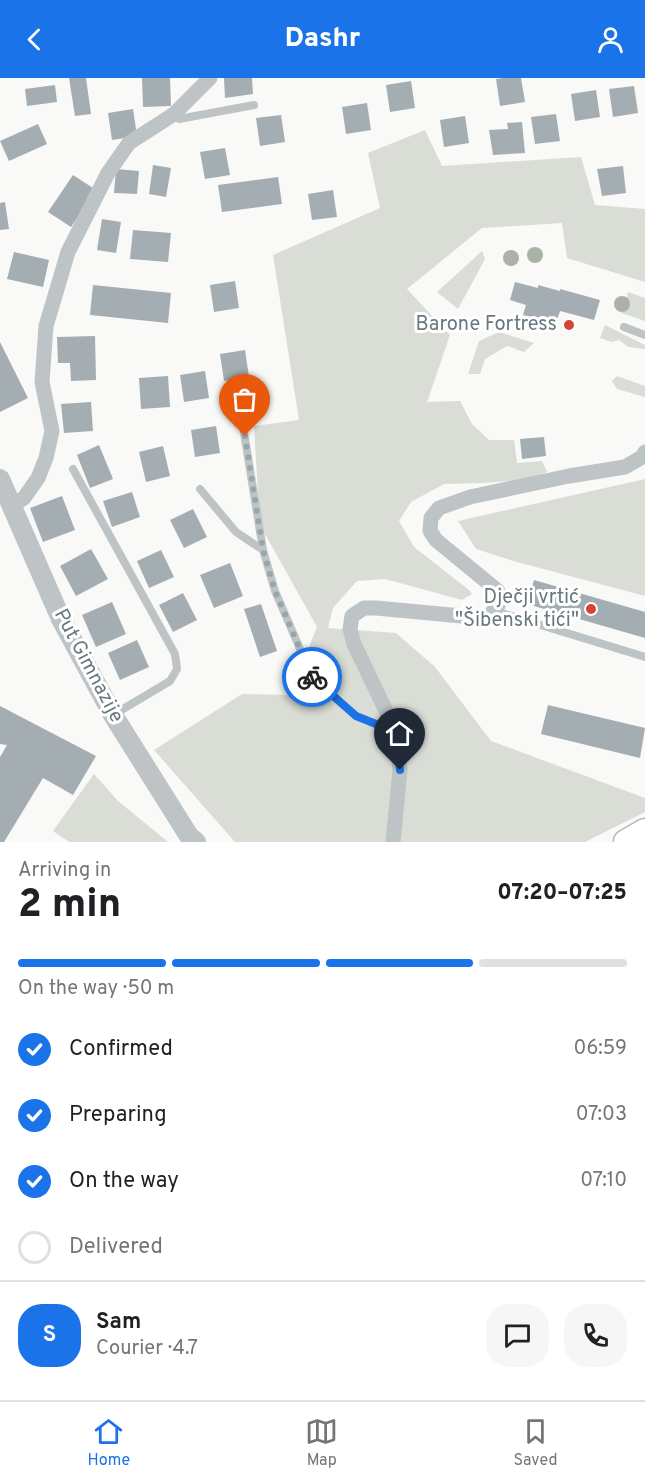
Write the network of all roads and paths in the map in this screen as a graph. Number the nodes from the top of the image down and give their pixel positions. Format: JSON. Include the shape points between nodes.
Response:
{"nodes":[{"id":1,"x":210,"y":78,"type":"edge"},
{"id":2,"x":254,"y":105,"type":"dead end"},
{"id":3,"x":174,"y":114,"type":"junction"},
{"id":4,"x":624,"y":327,"type":"dead end"},
{"id":5,"x":645,"y":335,"type":"edge"},
{"id":6,"x":241,"y":414,"type":"dead end"},
{"id":7,"x":645,"y":452,"type":"edge"},
{"id":8,"x":73,"y":469,"type":"dead end"},
{"id":9,"x":0,"y":479,"type":"edge"},
{"id":10,"x":200,"y":489,"type":"dead end"},
{"id":11,"x":12,"y":507,"type":"junction"},
{"id":12,"x":263,"y":550,"type":"junction"},
{"id":13,"x":495,"y":611,"type":"junction"},
{"id":14,"x":645,"y":657,"type":"edge"},
{"id":15,"x":113,"y":715,"type":"junction"},
{"id":16,"x":396,"y":732,"type":"junction"},
{"id":17,"x":645,"y":831,"type":"edge"},
{"id":18,"x":196,"y":842,"type":"edge"},
{"id":19,"x":393,"y":842,"type":"edge"},
{"id":20,"x":626,"y":842,"type":"edge"}],
"edges":[{"from":1,"to":3,"type":"street"},
{"from":2,"to":3,"type":"lane","via":[[179,119]]},
{"from":3,"to":11,"type":"street","via":[[129,143],[108,173],[68,252],[46,326],[42,382],[52,430],[46,458],[38,478]]},
{"from":4,"to":5,"type":"lane"},
{"from":6,"to":12,"type":"lane"},
{"from":7,"to":13,"type":"street","via":[[625,467],[470,497],[439,508],[431,518],[430,531],[498,591],[500,600]]},
{"from":8,"to":15,"type":"lane","via":[[175,654],[177,669],[170,681]]},
{"from":9,"to":11,"type":"street","name":"Put Gimnazije"},
{"from":10,"to":12,"type":"lane","via":[[236,532]]},
{"from":11,"to":15,"type":"street","name":"Put Gimnazije","via":[[61,619]]},
{"from":12,"to":16,"type":"lane","via":[[275,591],[313,680],[356,716]]},
{"from":13,"to":14,"type":"lane"},
{"from":13,"to":16,"type":"street","via":[[483,618],[364,608],[352,616],[354,644]]},
{"from":15,"to":18,"type":"street","name":"Put Gimnazije"},
{"from":16,"to":19,"type":"street","via":[[400,770]]},
{"from":17,"to":20,"type":"main road"}]}
